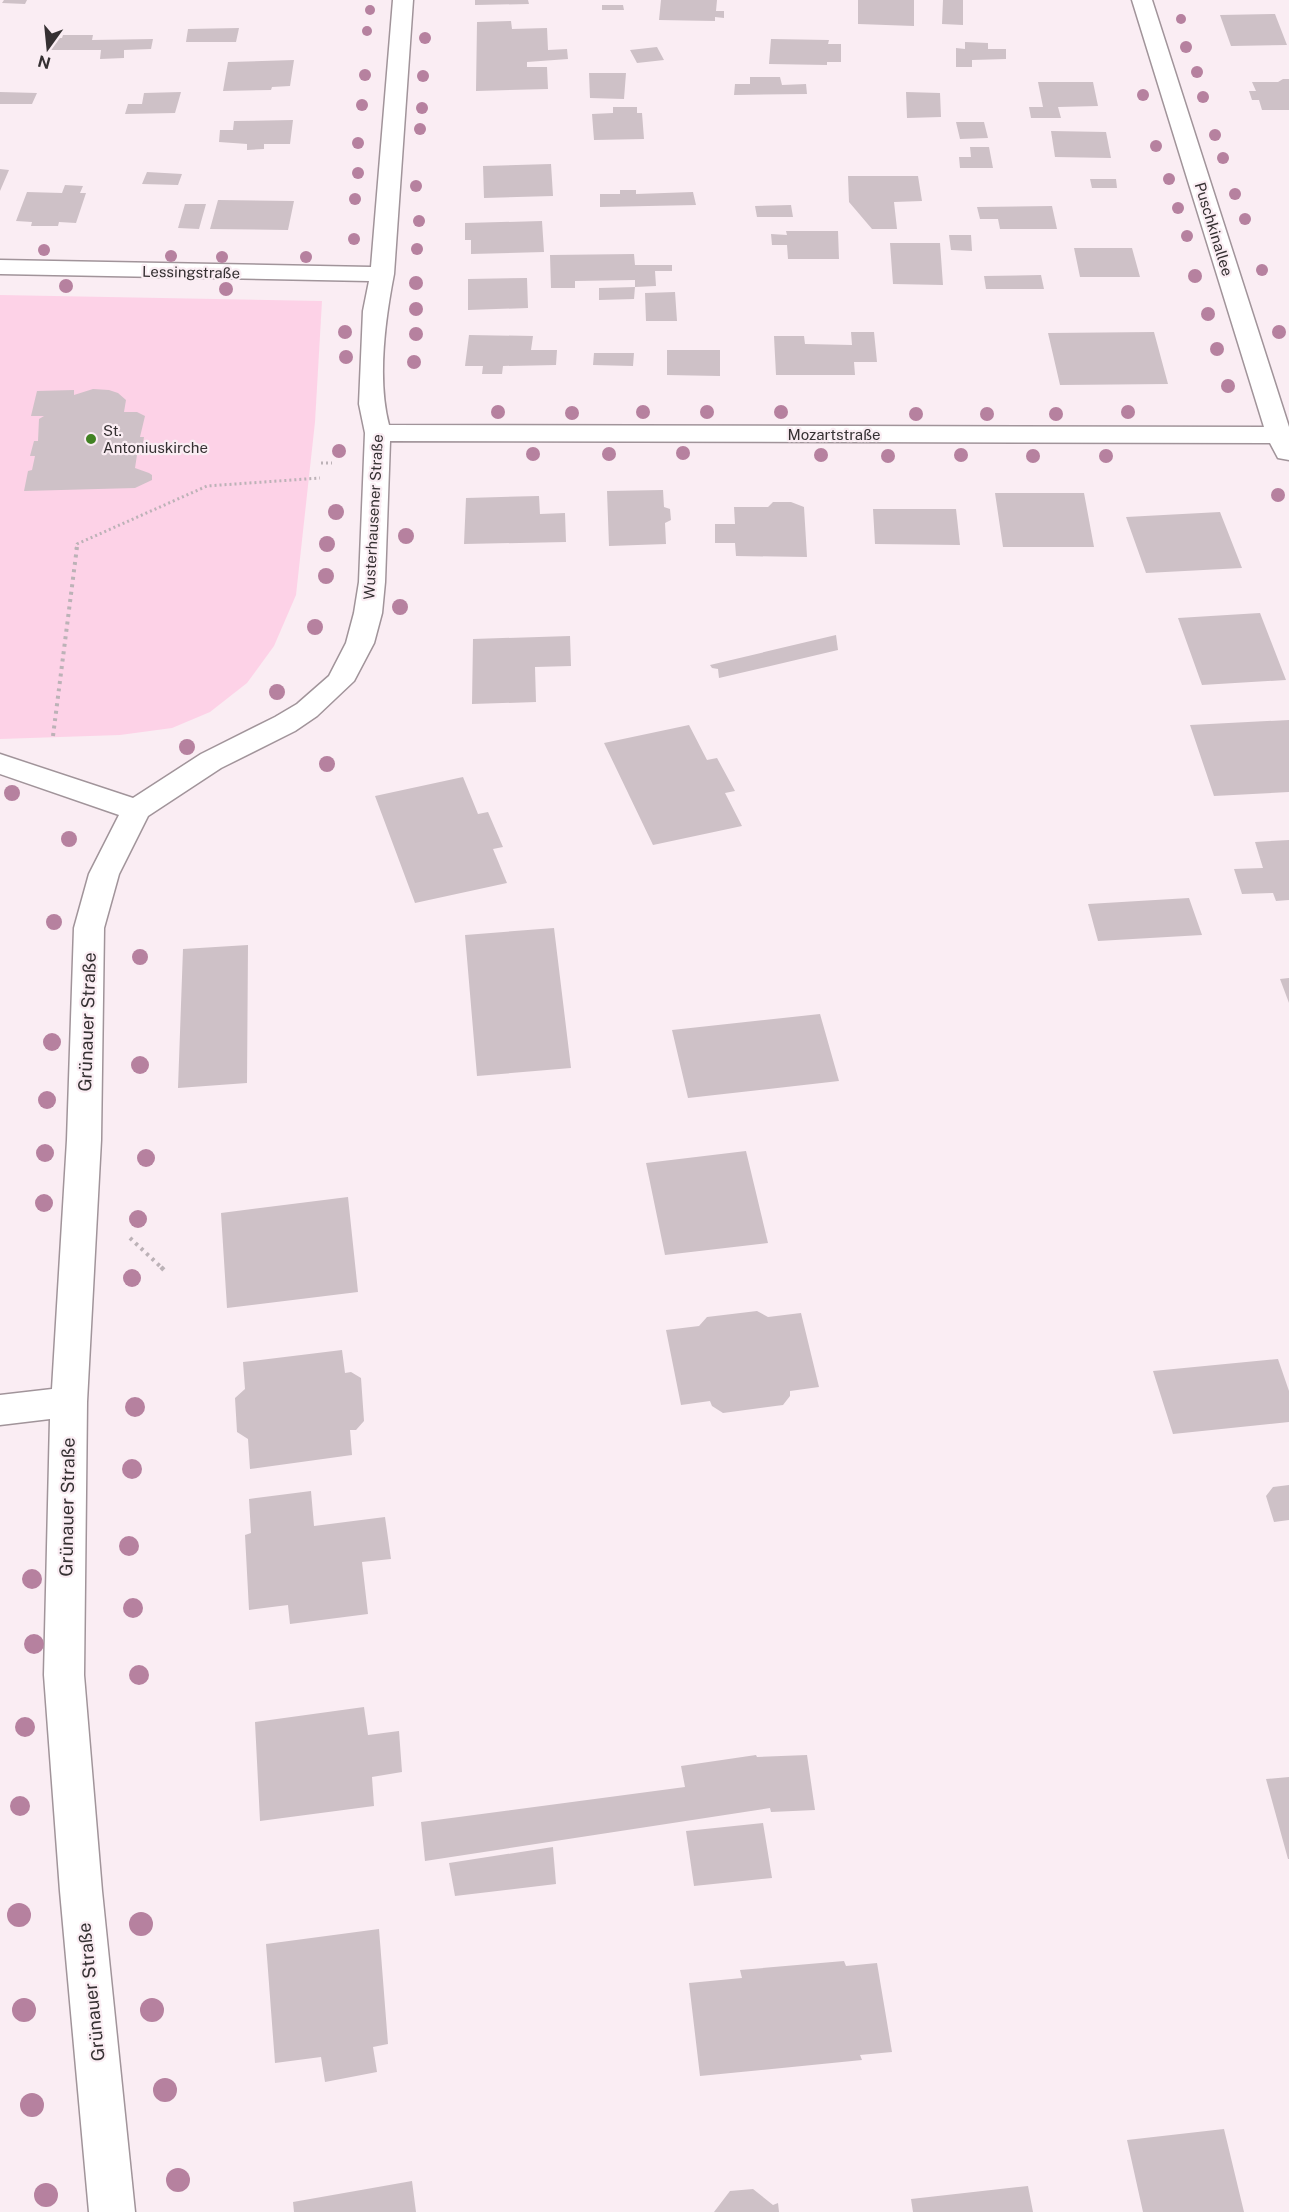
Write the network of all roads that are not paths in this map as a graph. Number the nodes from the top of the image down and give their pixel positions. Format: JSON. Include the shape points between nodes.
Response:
{"nodes":[{"id":1,"x":403,"y":0,"type":"edge"},
{"id":2,"x":1142,"y":0,"type":"edge"},
{"id":3,"x":0,"y":267,"type":"edge"},
{"id":4,"x":382,"y":274,"type":"junction"},
{"id":5,"x":378,"y":433,"type":"junction"},
{"id":6,"x":1286,"y":443,"type":"edge"},
{"id":7,"x":0,"y":764,"type":"edge"},
{"id":8,"x":136,"y":810,"type":"junction"},
{"id":9,"x":69,"y":1402,"type":"junction"},
{"id":10,"x":0,"y":1410,"type":"edge"},
{"id":11,"x":112,"y":2212,"type":"edge"}],
"edges":[{"from":1,"to":4,"type":"street","name":"Wusterhausener Straße"},
{"from":2,"to":6,"type":"street","name":"Puschkinallee"},
{"from":3,"to":4,"type":"street","name":"Lessingstraße"},
{"from":4,"to":5,"type":"street","name":"Wusterhausener Straße","via":[[375,311],[371,404]]},
{"from":5,"to":6,"type":"street","name":"Mozartstraße"},
{"from":5,"to":8,"type":"street","name":"Wusterhausener Straße","via":[[368,613],[360,644],[340,681],[285,724],[211,761]]},
{"from":7,"to":8,"type":"street"},
{"from":8,"to":9,"type":"street","name":"Grünauer Straße","via":[[104,874],[89,928],[84,1140]]},
{"from":9,"to":10,"type":"street"},
{"from":9,"to":11,"type":"street","name":"Grünauer Straße","via":[[64,1675]]}]}
